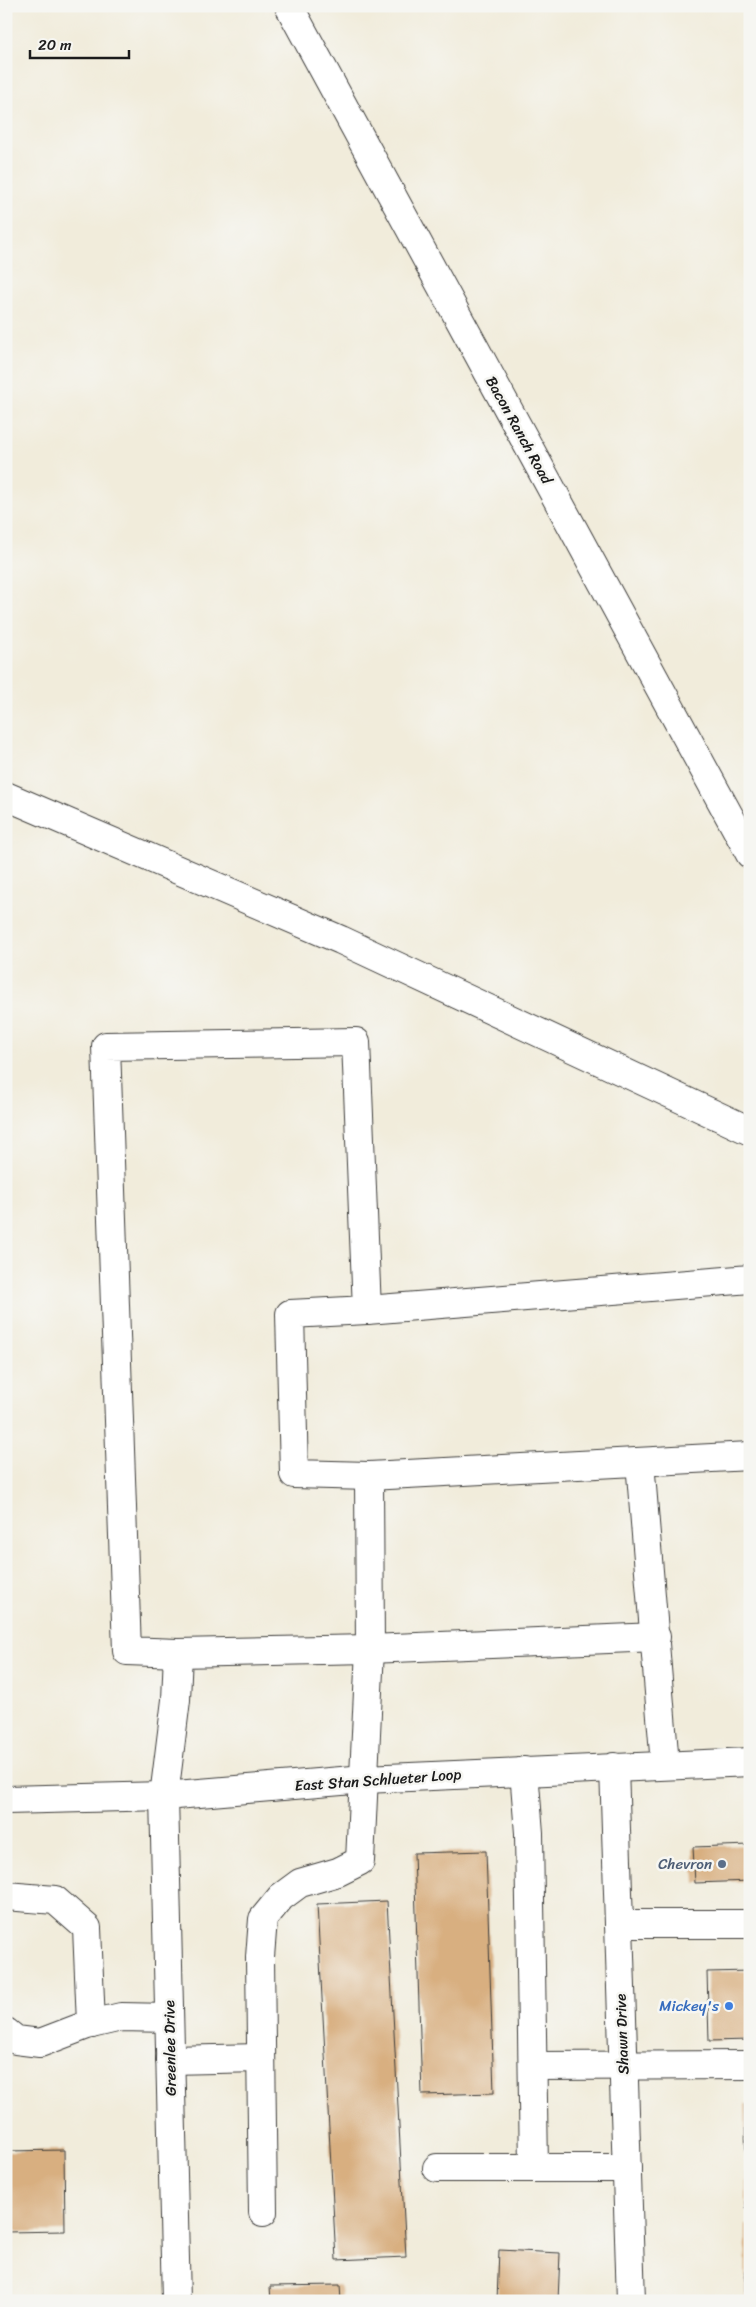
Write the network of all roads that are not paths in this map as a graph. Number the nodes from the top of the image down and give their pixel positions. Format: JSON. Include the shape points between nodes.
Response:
{"nodes":[{"id":1,"x":289,"y":6,"type":"edge"},
{"id":2,"x":6,"y":796,"type":"edge"},
{"id":3,"x":750,"y":854,"type":"edge"},
{"id":4,"x":750,"y":1131,"type":"edge"},
{"id":5,"x":750,"y":1279,"type":"edge"},
{"id":6,"x":367,"y":1310,"type":"junction"},
{"id":7,"x":750,"y":1456,"type":"edge"},
{"id":8,"x":640,"y":1462,"type":"junction"},
{"id":9,"x":369,"y":1476,"type":"junction"},
{"id":10,"x":656,"y":1637,"type":"junction"},
{"id":11,"x":370,"y":1649,"type":"junction"},
{"id":12,"x":178,"y":1653,"type":"junction"},
{"id":13,"x":750,"y":1762,"type":"edge"},
{"id":14,"x":665,"y":1766,"type":"junction"},
{"id":15,"x":614,"y":1767,"type":"junction"},
{"id":16,"x":524,"y":1771,"type":"junction"},
{"id":17,"x":365,"y":1779,"type":"junction"},
{"id":18,"x":164,"y":1796,"type":"junction"},
{"id":19,"x":6,"y":1800,"type":"edge"},
{"id":20,"x":6,"y":1896,"type":"edge"},
{"id":21,"x":619,"y":1924,"type":"junction"},
{"id":22,"x":750,"y":1924,"type":"edge"},
{"id":23,"x":169,"y":2018,"type":"junction"},
{"id":24,"x":91,"y":2024,"type":"junction"},
{"id":25,"x":6,"y":2032,"type":"edge"},
{"id":26,"x":261,"y":2058,"type":"junction"},
{"id":27,"x":170,"y":2060,"type":"junction"},
{"id":28,"x":623,"y":2065,"type":"junction"},
{"id":29,"x":750,"y":2065,"type":"edge"},
{"id":30,"x":534,"y":2066,"type":"junction"},
{"id":31,"x":437,"y":2168,"type":"dead end"},
{"id":32,"x":534,"y":2168,"type":"junction"},
{"id":33,"x":626,"y":2168,"type":"junction"},
{"id":34,"x":263,"y":2212,"type":"dead end"},
{"id":35,"x":176,"y":2301,"type":"edge"},
{"id":36,"x":631,"y":2301,"type":"edge"}],
"edges":[{"from":1,"to":3,"type":"street","name":"Bacon Ranch Road"},
{"from":2,"to":4,"type":"street","via":[[340,940]]},
{"from":5,"to":6,"type":"street"},
{"from":6,"to":9,"type":"street","via":[[290,1314],[294,1474]]},
{"from":6,"to":12,"type":"street","via":[[356,1042],[106,1046],[127,1651]]},
{"from":7,"to":8,"type":"street"},
{"from":8,"to":9,"type":"street"},
{"from":8,"to":10,"type":"street"},
{"from":9,"to":11,"type":"street"},
{"from":10,"to":11,"type":"street"},
{"from":10,"to":14,"type":"street"},
{"from":11,"to":12,"type":"street"},
{"from":11,"to":17,"type":"street"},
{"from":12,"to":18,"type":"street","name":"Greenlee Drive","via":[[176,1700]]},
{"from":13,"to":14,"type":"street","name":"East Stan Schlueter Loop"},
{"from":14,"to":15,"type":"street","name":"East Stan Schlueter Loop"},
{"from":15,"to":16,"type":"street","name":"East Stan Schlueter Loop"},
{"from":15,"to":21,"type":"street","name":"Shawn Drive"},
{"from":16,"to":17,"type":"street","name":"East Stan Schlueter Loop"},
{"from":16,"to":30,"type":"street","via":[[529,1833]]},
{"from":17,"to":18,"type":"street","name":"East Stan Schlueter Loop"},
{"from":17,"to":26,"type":"street","via":[[360,1861],[338,1872],[300,1883],[281,1897],[263,1919]]},
{"from":18,"to":19,"type":"street","name":"East Stan Schlueter Loop"},
{"from":18,"to":23,"type":"street","name":"Greenlee Drive"},
{"from":20,"to":24,"type":"street","via":[[55,1900],[87,1928]]},
{"from":21,"to":22,"type":"street"},
{"from":21,"to":28,"type":"street","name":"Shawn Drive"},
{"from":23,"to":24,"type":"street","via":[[121,2016]]},
{"from":23,"to":27,"type":"street","name":"Greenlee Drive"},
{"from":24,"to":25,"type":"street","via":[[40,2043],[16,2040]]},
{"from":26,"to":27,"type":"street"},
{"from":26,"to":34,"type":"street"},
{"from":27,"to":35,"type":"street","name":"Greenlee Drive"},
{"from":28,"to":29,"type":"street"},
{"from":28,"to":30,"type":"street"},
{"from":28,"to":33,"type":"street","name":"Shawn Drive"},
{"from":30,"to":32,"type":"street"},
{"from":31,"to":32,"type":"street"},
{"from":32,"to":33,"type":"street"},
{"from":33,"to":36,"type":"street","name":"Shawn Drive"}]}
